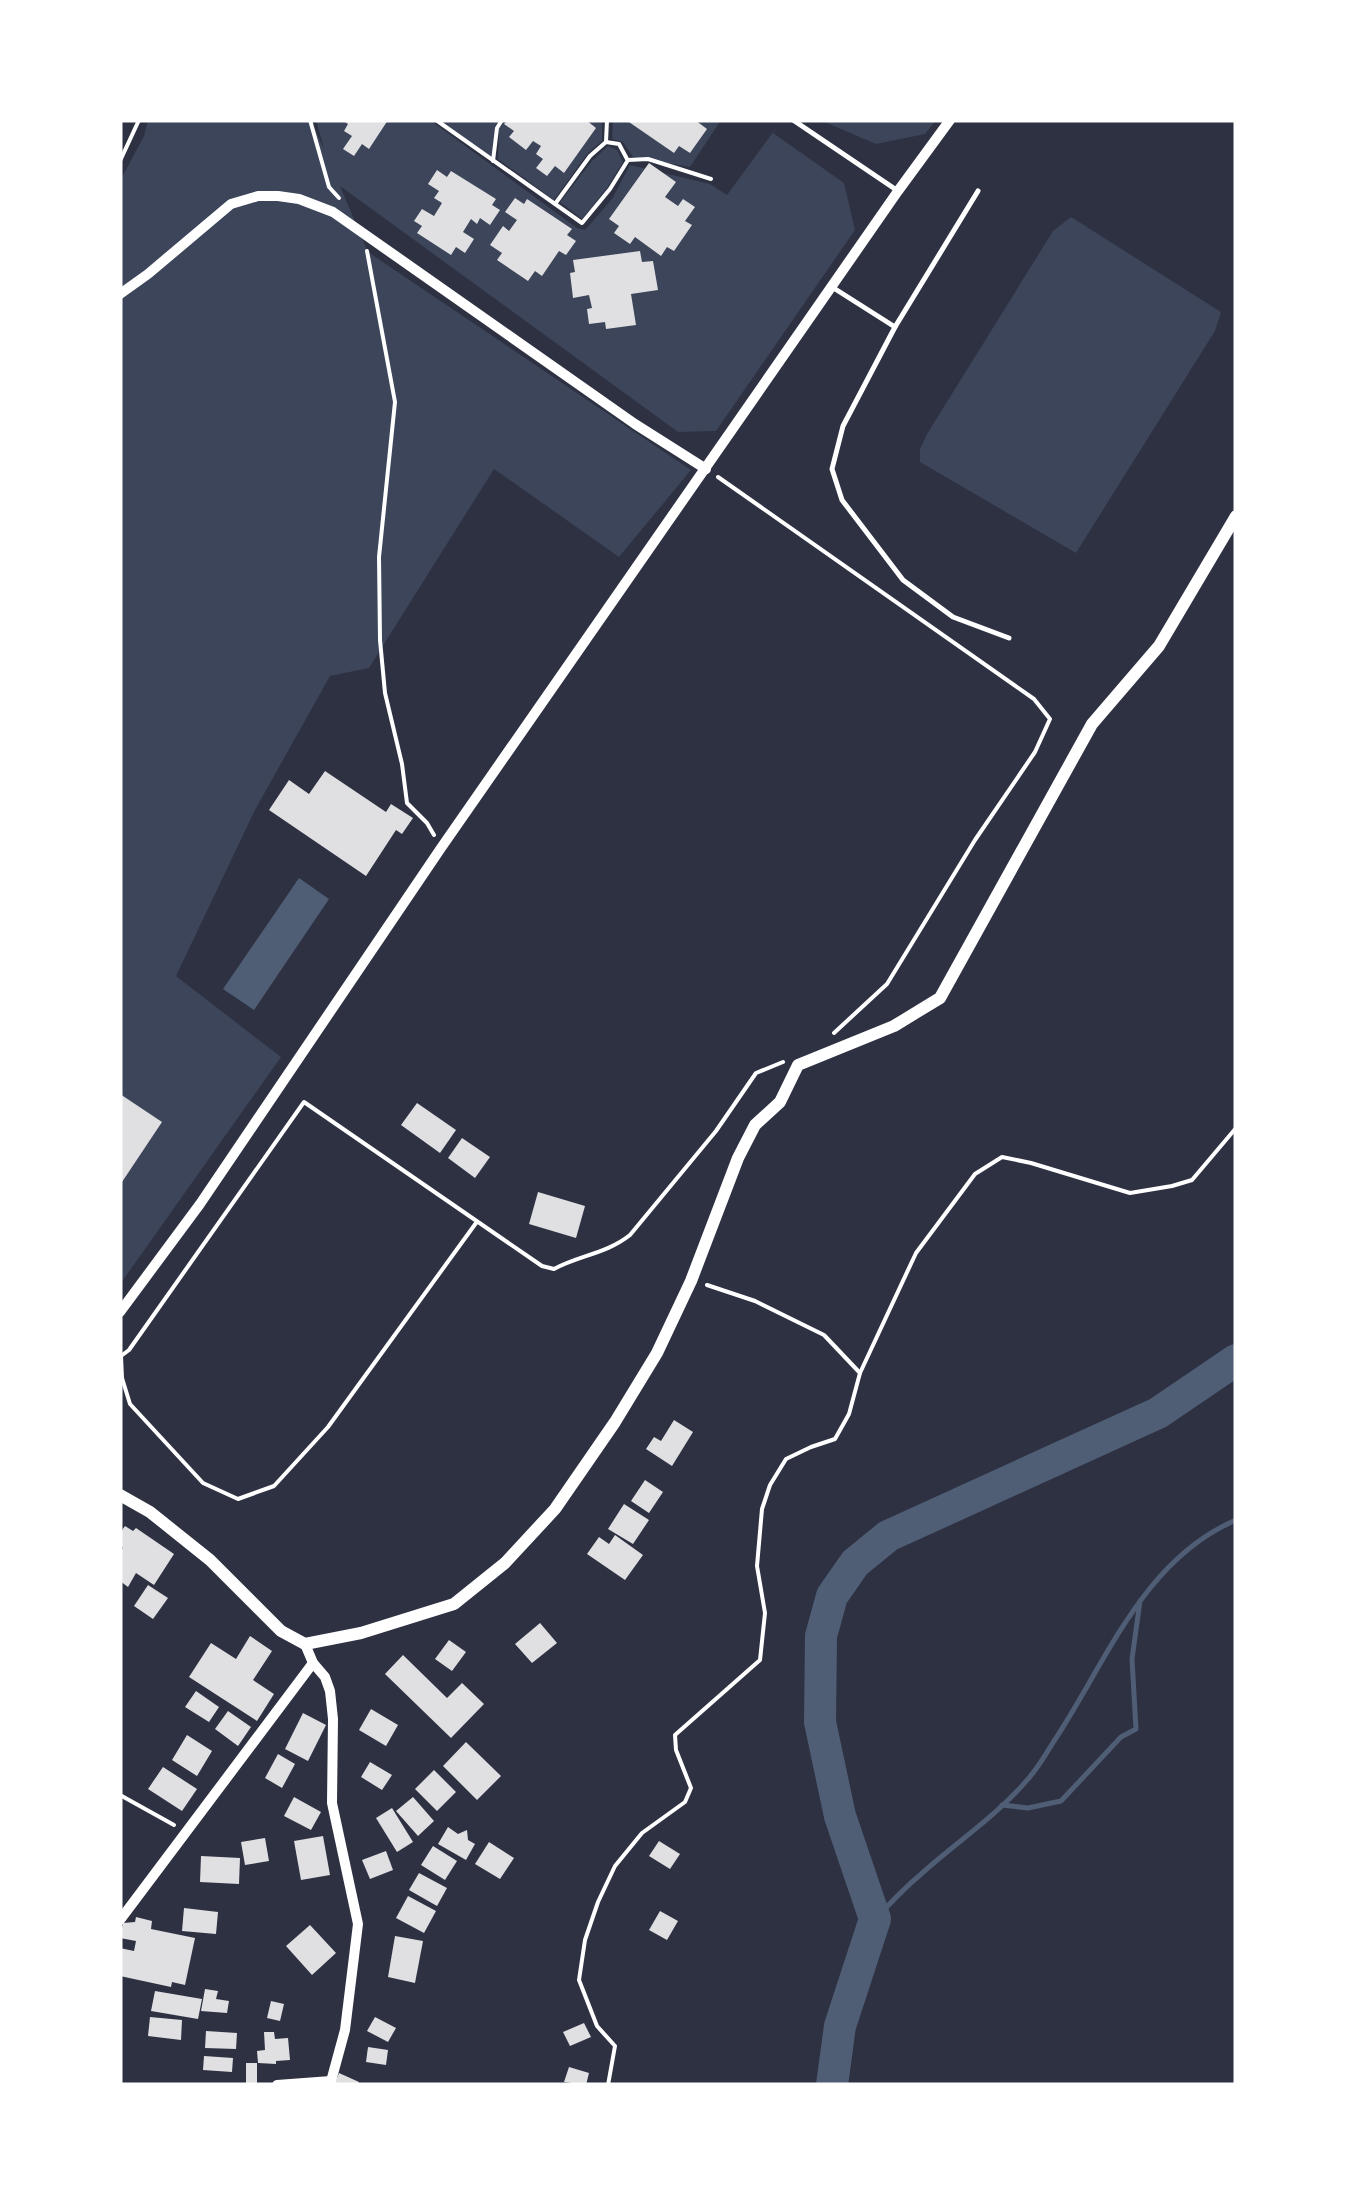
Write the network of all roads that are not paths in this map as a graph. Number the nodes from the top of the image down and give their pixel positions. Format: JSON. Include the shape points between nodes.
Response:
{"nodes":[{"id":1,"x":793,"y":120,"type":"edge"},
{"id":2,"x":950,"y":120,"type":"edge"},
{"id":3,"x":898,"y":191,"type":"junction"},
{"id":4,"x":978,"y":191,"type":"dead end"},
{"id":5,"x":832,"y":286,"type":"junction"},
{"id":6,"x":120,"y":294,"type":"edge"},
{"id":7,"x":894,"y":327,"type":"junction"},
{"id":8,"x":706,"y":468,"type":"junction"},
{"id":9,"x":1236,"y":516,"type":"edge"},
{"id":10,"x":1009,"y":638,"type":"dead end"},
{"id":11,"x":120,"y":1312,"type":"edge"},
{"id":12,"x":120,"y":1495,"type":"edge"},
{"id":13,"x":305,"y":1644,"type":"junction"},
{"id":14,"x":313,"y":1663,"type":"junction"},
{"id":15,"x":120,"y":1920,"type":"edge"},
{"id":16,"x":331,"y":2083,"type":"edge"},
{"id":17,"x":277,"y":2085,"type":"edge"}],
"edges":[{"from":1,"to":3,"type":"lane"},
{"from":2,"to":3,"type":"street"},
{"from":3,"to":5,"type":"street"},
{"from":4,"to":7,"type":"lane"},
{"from":5,"to":7,"type":"lane"},
{"from":5,"to":8,"type":"street"},
{"from":6,"to":8,"type":"street","via":[[231,204],[258,196],[299,199],[333,212]]},
{"from":7,"to":10,"type":"lane","via":[[842,426],[832,469],[842,500],[904,580],[953,617]]},
{"from":8,"to":11,"type":"street"},
{"from":9,"to":13,"type":"street","via":[[1159,646],[1092,724],[940,998],[894,1026],[798,1065],[780,1102],[754,1125],[657,1352],[555,1509],[505,1563],[454,1604]]},
{"from":12,"to":13,"type":"street","via":[[210,1560],[280,1631]]},
{"from":13,"to":14,"type":"street"},
{"from":14,"to":15,"type":"street"},
{"from":14,"to":16,"type":"street","via":[[330,1691],[332,1804],[358,1924]]},
{"from":16,"to":17,"type":"street"}]}
